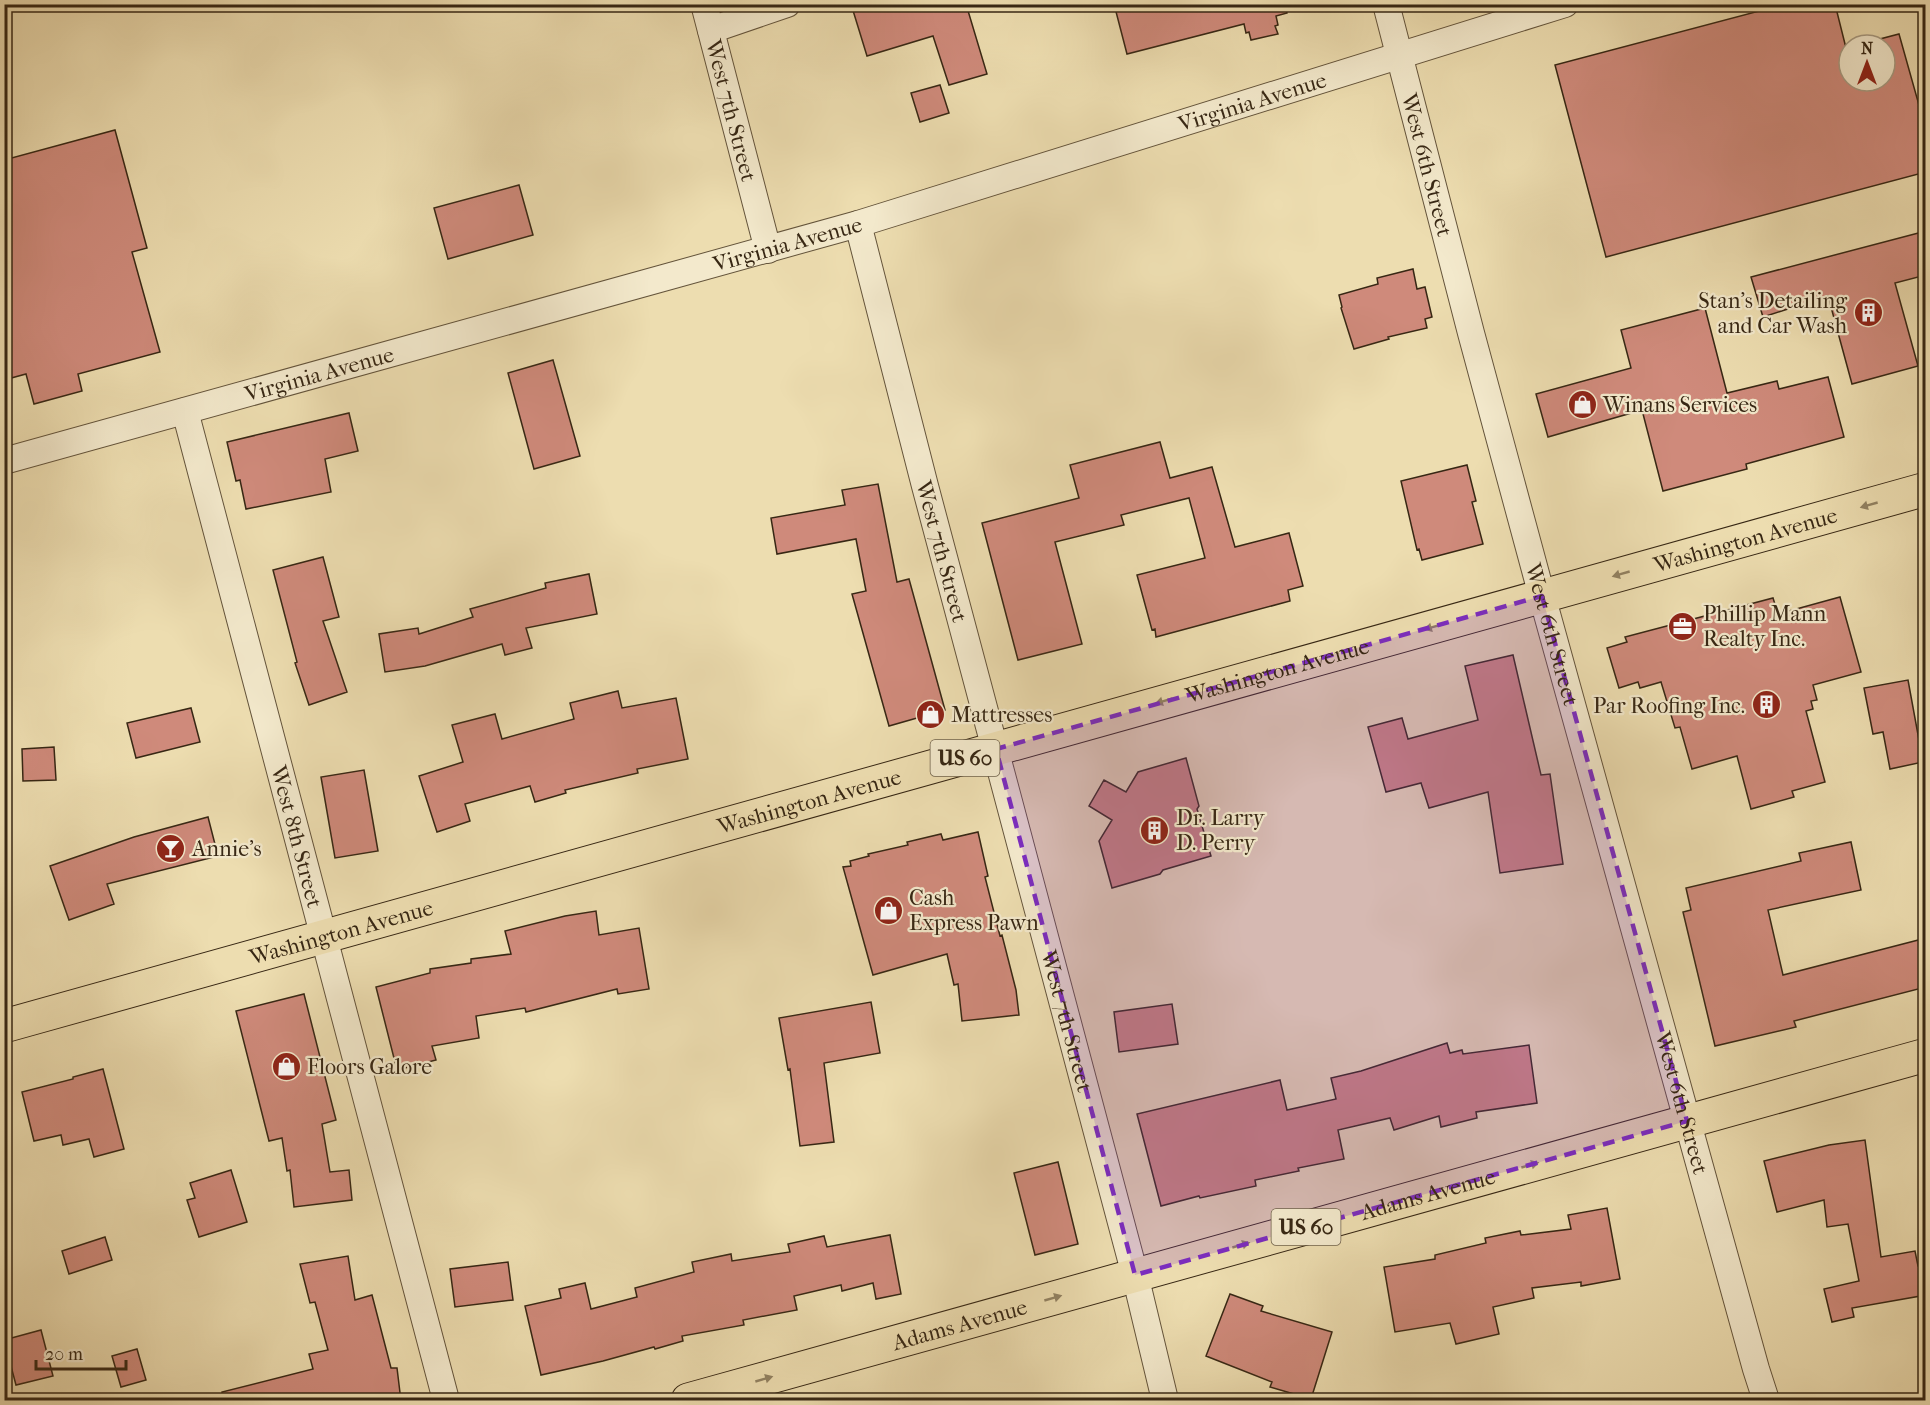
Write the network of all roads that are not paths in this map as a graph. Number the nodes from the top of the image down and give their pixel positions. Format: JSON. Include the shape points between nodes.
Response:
{"nodes":[{"id":1,"x":704,"y":4,"type":"edge"},
{"id":2,"x":787,"y":4,"type":"edge"},
{"id":3,"x":1386,"y":4,"type":"edge"},
{"id":4,"x":1565,"y":4,"type":"edge"},
{"id":5,"x":711,"y":30,"type":"junction"},
{"id":6,"x":1399,"y":55,"type":"junction"},
{"id":7,"x":858,"y":225,"type":"junction"},
{"id":8,"x":768,"y":250,"type":"junction"},
{"id":9,"x":185,"y":411,"type":"junction"},
{"id":10,"x":4,"y":461,"type":"edge"},
{"id":11,"x":1926,"y":489,"type":"edge"},
{"id":12,"x":1542,"y":597,"type":"junction"},
{"id":13,"x":996,"y":749,"type":"junction"},
{"id":14,"x":324,"y":937,"type":"junction"},
{"id":15,"x":4,"y":1026,"type":"edge"},
{"id":16,"x":1926,"y":1054,"type":"edge"},
{"id":17,"x":1687,"y":1121,"type":"junction"},
{"id":18,"x":1135,"y":1275,"type":"junction"},
{"id":19,"x":446,"y":1401,"type":"edge"},
{"id":20,"x":688,"y":1401,"type":"edge"},
{"id":21,"x":1165,"y":1401,"type":"edge"},
{"id":22,"x":1766,"y":1401,"type":"edge"}],
"edges":[{"from":1,"to":5,"type":"street","name":"West 7th Street"},
{"from":2,"to":5,"type":"street"},
{"from":3,"to":6,"type":"street","name":"West 6th Street"},
{"from":4,"to":6,"type":"street","name":"Virginia Avenue"},
{"from":5,"to":8,"type":"street","name":"West 7th Street"},
{"from":6,"to":7,"type":"street","name":"Virginia Avenue"},
{"from":6,"to":12,"type":"street","name":"West 6th Street"},
{"from":7,"to":8,"type":"street","name":"Virginia Avenue"},
{"from":7,"to":13,"type":"street","name":"West 7th Street"},
{"from":8,"to":9,"type":"street","name":"Virginia Avenue"},
{"from":9,"to":10,"type":"street","name":"Virginia Avenue"},
{"from":9,"to":14,"type":"street","name":"West 8th Street"},
{"from":11,"to":12,"type":"main road","name":"Washington Avenue","number":"US 60","one_way":true},
{"from":12,"to":13,"type":"main road","name":"Washington Avenue","number":"US 60","one_way":true},
{"from":12,"to":17,"type":"street","name":"West 6th Street"},
{"from":13,"to":14,"type":"main road","name":"Washington Avenue","number":"US 60"},
{"from":13,"to":18,"type":"street","name":"West 7th Street"},
{"from":14,"to":15,"type":"main road","name":"Washington Avenue","number":"US 60"},
{"from":14,"to":19,"type":"street","name":"West 8th Street"},
{"from":16,"to":17,"type":"main road","name":"Adams Avenue","number":"US 60"},
{"from":18,"to":17,"type":"main road","name":"Adams Avenue","number":"US 60","one_way":true},
{"from":17,"to":22,"type":"street","name":"West 6th Street"},
{"from":20,"to":18,"type":"main road","name":"Adams Avenue","number":"US 60","one_way":true},
{"from":18,"to":21,"type":"street","name":"West 7th Street"}]}
